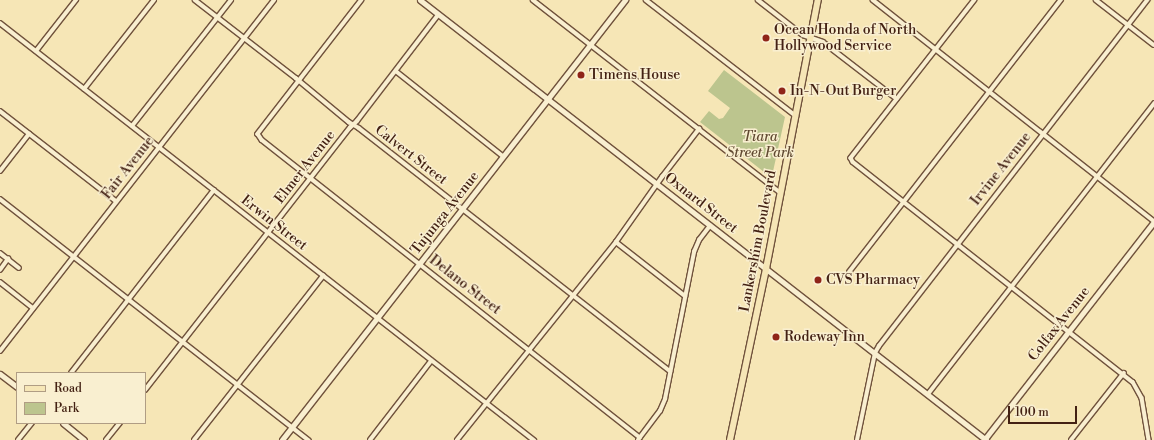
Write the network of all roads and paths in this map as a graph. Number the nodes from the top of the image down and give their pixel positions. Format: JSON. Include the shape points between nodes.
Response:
{"nodes":[{"id":1,"x":76,"y":0,"type":"edge"},
{"id":2,"x":154,"y":0,"type":"edge"},
{"id":3,"x":195,"y":0,"type":"edge"},
{"id":4,"x":231,"y":0,"type":"edge"},
{"id":5,"x":274,"y":0,"type":"edge"},
{"id":6,"x":362,"y":0,"type":"edge"},
{"id":7,"x":420,"y":0,"type":"edge"},
{"id":8,"x":533,"y":0,"type":"edge"},
{"id":9,"x":625,"y":0,"type":"edge"},
{"id":10,"x":646,"y":0,"type":"edge"},
{"id":11,"x":758,"y":0,"type":"edge"},
{"id":12,"x":818,"y":0,"type":"edge"},
{"id":13,"x":873,"y":0,"type":"edge"},
{"id":14,"x":882,"y":0,"type":"edge"},
{"id":15,"x":975,"y":0,"type":"edge"},
{"id":16,"x":1061,"y":0,"type":"edge"},
{"id":17,"x":1096,"y":0,"type":"edge"},
{"id":18,"x":1147,"y":0,"type":"edge"},
{"id":19,"x":879,"y":5,"type":"junction"},
{"id":20,"x":438,"y":15,"type":"junction"},
{"id":21,"x":218,"y":17,"type":"junction"},
{"id":22,"x":0,"y":23,"type":"edge"},
{"id":23,"x":1127,"y":25,"type":"junction"},
{"id":24,"x":244,"y":38,"type":"junction"},
{"id":25,"x":811,"y":38,"type":"junction"},
{"id":26,"x":591,"y":44,"type":"junction"},
{"id":27,"x":1154,"y":46,"type":"edge"},
{"id":28,"x":936,"y":49,"type":"junction"},
{"id":29,"x":36,"y":51,"type":"junction"},
{"id":30,"x":396,"y":71,"type":"junction"},
{"id":31,"x":300,"y":81,"type":"junction"},
{"id":32,"x":84,"y":89,"type":"junction"},
{"id":33,"x":990,"y":92,"type":"junction"},
{"id":34,"x":897,"y":99,"type":"junction"},
{"id":35,"x":547,"y":100,"type":"junction"},
{"id":36,"x":1154,"y":104,"type":"edge"},
{"id":37,"x":0,"y":111,"type":"edge"},
{"id":38,"x":796,"y":116,"type":"junction"},
{"id":39,"x":354,"y":125,"type":"junction"},
{"id":40,"x":132,"y":126,"type":"junction"},
{"id":41,"x":699,"y":129,"type":"junction"},
{"id":42,"x":29,"y":134,"type":"junction"},
{"id":43,"x":1043,"y":134,"type":"junction"},
{"id":44,"x":159,"y":147,"type":"junction"},
{"id":45,"x":503,"y":156,"type":"junction"},
{"id":46,"x":0,"y":171,"type":"edge"},
{"id":47,"x":1098,"y":177,"type":"junction"},
{"id":48,"x":311,"y":178,"type":"junction"},
{"id":49,"x":658,"y":185,"type":"junction"},
{"id":50,"x":214,"y":190,"type":"junction"},
{"id":51,"x":780,"y":192,"type":"junction"},
{"id":52,"x":0,"y":199,"type":"edge"},
{"id":53,"x":116,"y":202,"type":"junction"},
{"id":54,"x":904,"y":202,"type":"junction"},
{"id":55,"x":462,"y":209,"type":"junction"},
{"id":56,"x":1154,"y":222,"type":"edge"},
{"id":57,"x":710,"y":226,"type":"junction"},
{"id":58,"x":268,"y":232,"type":"junction"},
{"id":59,"x":616,"y":242,"type":"junction"},
{"id":60,"x":958,"y":243,"type":"junction"},
{"id":61,"x":0,"y":253,"type":"edge"},
{"id":62,"x":74,"y":256,"type":"junction"},
{"id":63,"x":8,"y":259,"type":"junction"},
{"id":64,"x":420,"y":263,"type":"junction"},
{"id":65,"x":19,"y":268,"type":"dead end"},
{"id":66,"x":766,"y":269,"type":"junction"},
{"id":67,"x":0,"y":270,"type":"edge"},
{"id":68,"x":850,"y":272,"type":"dead end"},
{"id":69,"x":323,"y":276,"type":"junction"},
{"id":70,"x":0,"y":282,"type":"edge"},
{"id":71,"x":1013,"y":286,"type":"junction"},
{"id":72,"x":573,"y":296,"type":"junction"},
{"id":73,"x":685,"y":296,"type":"junction"},
{"id":74,"x":129,"y":299,"type":"junction"},
{"id":75,"x":33,"y":308,"type":"junction"},
{"id":76,"x":377,"y":318,"type":"junction"},
{"id":77,"x":1069,"y":331,"type":"junction"},
{"id":78,"x":183,"y":341,"type":"junction"},
{"id":79,"x":530,"y":350,"type":"junction"},
{"id":80,"x":0,"y":351,"type":"edge"},
{"id":81,"x":875,"y":354,"type":"junction"},
{"id":82,"x":431,"y":361,"type":"junction"},
{"id":83,"x":670,"y":371,"type":"junction"},
{"id":84,"x":72,"y":372,"type":"edge"},
{"id":85,"x":1124,"y":373,"type":"junction"},
{"id":86,"x":0,"y":374,"type":"edge"},
{"id":87,"x":238,"y":384,"type":"junction"},
{"id":88,"x":16,"y":386,"type":"edge"},
{"id":89,"x":146,"y":389,"type":"edge"},
{"id":90,"x":928,"y":394,"type":"junction"},
{"id":91,"x":487,"y":403,"type":"junction"},
{"id":92,"x":31,"y":424,"type":"edge"},
{"id":93,"x":64,"y":424,"type":"edge"},
{"id":94,"x":119,"y":424,"type":"edge"},
{"id":95,"x":292,"y":427,"type":"junction"},
{"id":96,"x":639,"y":438,"type":"edge"},
{"id":97,"x":18,"y":440,"type":"edge"},
{"id":98,"x":84,"y":440,"type":"edge"},
{"id":99,"x":106,"y":440,"type":"edge"},
{"id":100,"x":194,"y":440,"type":"edge"},
{"id":101,"x":282,"y":440,"type":"edge"},
{"id":102,"x":309,"y":440,"type":"edge"},
{"id":103,"x":370,"y":440,"type":"edge"},
{"id":104,"x":457,"y":440,"type":"edge"},
{"id":105,"x":534,"y":440,"type":"edge"},
{"id":106,"x":730,"y":440,"type":"edge"},
{"id":107,"x":857,"y":440,"type":"edge"},
{"id":108,"x":985,"y":440,"type":"edge"},
{"id":109,"x":1071,"y":440,"type":"edge"},
{"id":110,"x":1149,"y":440,"type":"edge"}],
"edges":[{"from":1,"to":29,"type":"street"},
{"from":2,"to":32,"type":"street"},
{"from":3,"to":21,"type":"street","name":"Calvert Street"},
{"from":4,"to":21,"type":"street"},
{"from":5,"to":24,"type":"street","name":"Fair Avenue"},
{"from":6,"to":31,"type":"street"},
{"from":7,"to":20,"type":"main road","name":"Oxnard Street"},
{"from":8,"to":26,"type":"street"},
{"from":9,"to":26,"type":"street","name":"Tujunga Avenue"},
{"from":10,"to":38,"type":"street"},
{"from":11,"to":25,"type":"street","via":[[803,36]]},
{"from":12,"to":25,"type":"main road","name":"Lankershim Boulevard"},
{"from":13,"to":19,"type":"street"},
{"from":14,"to":19,"type":"street"},
{"from":15,"to":28,"type":"street"},
{"from":16,"to":33,"type":"street"},
{"from":17,"to":23,"type":"street"},
{"from":18,"to":23,"type":"street","name":"Irvine Avenue"},
{"from":19,"to":28,"type":"street"},
{"from":20,"to":30,"type":"street","name":"Elmer Avenue"},
{"from":20,"to":35,"type":"main road","name":"Oxnard Street"},
{"from":21,"to":24,"type":"street","name":"Calvert Street"},
{"from":21,"to":40,"type":"street"},
{"from":22,"to":29,"type":"street","name":"Erwin Street"},
{"from":23,"to":27,"type":"street"},
{"from":23,"to":43,"type":"street","name":"Irvine Avenue"},
{"from":24,"to":31,"type":"street","name":"Calvert Street"},
{"from":24,"to":44,"type":"street","name":"Fair Avenue"},
{"from":25,"to":34,"type":"street","via":[[823,42]]},
{"from":25,"to":38,"type":"main road","name":"Lankershim Boulevard"},
{"from":26,"to":35,"type":"street","name":"Tujunga Avenue"},
{"from":26,"to":41,"type":"street"},
{"from":28,"to":33,"type":"street"},
{"from":28,"to":34,"type":"street"},
{"from":29,"to":32,"type":"street","name":"Erwin Street"},
{"from":30,"to":39,"type":"street","name":"Elmer Avenue"},
{"from":30,"to":45,"type":"street"},
{"from":31,"to":39,"type":"street","name":"Calvert Street"},
{"from":31,"to":48,"type":"street","name":"Delano Street","via":[[258,134],[262,140]]},
{"from":32,"to":40,"type":"street","name":"Erwin Street"},
{"from":33,"to":43,"type":"street"},
{"from":33,"to":54,"type":"street"},
{"from":34,"to":54,"type":"street","via":[[851,158]]},
{"from":35,"to":45,"type":"street","name":"Tujunga Avenue"},
{"from":35,"to":49,"type":"main road","name":"Oxnard Street"},
{"from":36,"to":47,"type":"street"},
{"from":37,"to":42,"type":"street"},
{"from":38,"to":51,"type":"main road","name":"Lankershim Boulevard"},
{"from":39,"to":48,"type":"street","name":"Elmer Avenue"},
{"from":39,"to":55,"type":"street","name":"Calvert Street"},
{"from":40,"to":44,"type":"street","name":"Erwin Street"},
{"from":41,"to":49,"type":"street"},
{"from":41,"to":51,"type":"street"},
{"from":42,"to":46,"type":"street"},
{"from":42,"to":53,"type":"street"},
{"from":43,"to":47,"type":"street"},
{"from":43,"to":60,"type":"street","name":"Irvine Avenue"},
{"from":44,"to":50,"type":"street","name":"Erwin Street"},
{"from":44,"to":53,"type":"street","name":"Fair Avenue"},
{"from":45,"to":55,"type":"street","name":"Tujunga Avenue"},
{"from":47,"to":56,"type":"street"},
{"from":47,"to":71,"type":"street"},
{"from":48,"to":58,"type":"street","name":"Elmer Avenue"},
{"from":48,"to":64,"type":"street","name":"Delano Street"},
{"from":49,"to":57,"type":"main road","name":"Oxnard Street"},
{"from":49,"to":59,"type":"street"},
{"from":50,"to":58,"type":"street","name":"Erwin Street"},
{"from":50,"to":74,"type":"street"},
{"from":51,"to":66,"type":"main road","name":"Lankershim Boulevard"},
{"from":52,"to":62,"type":"street"},
{"from":53,"to":62,"type":"street","name":"Fair Avenue"},
{"from":54,"to":60,"type":"street"},
{"from":54,"to":68,"type":"street"},
{"from":55,"to":64,"type":"street","name":"Tujunga Avenue"},
{"from":55,"to":72,"type":"street","name":"Calvert Street"},
{"from":56,"to":77,"type":"main road","name":"Colfax Avenue"},
{"from":57,"to":66,"type":"main road","name":"Oxnard Street"},
{"from":57,"to":73,"type":"street","via":[[694,252]]},
{"from":58,"to":69,"type":"street","name":"Erwin Street"},
{"from":58,"to":78,"type":"street","name":"Elmer Avenue"},
{"from":59,"to":72,"type":"street"},
{"from":59,"to":73,"type":"street"},
{"from":60,"to":71,"type":"street"},
{"from":60,"to":81,"type":"street","name":"Irvine Avenue"},
{"from":61,"to":63,"type":"street"},
{"from":62,"to":74,"type":"street"},
{"from":62,"to":75,"type":"street","name":"Fair Avenue"},
{"from":63,"to":65,"type":"street"},
{"from":63,"to":67,"type":"street"},
{"from":64,"to":76,"type":"street","name":"Tujunga Avenue"},
{"from":64,"to":79,"type":"street","name":"Delano Street"},
{"from":66,"to":81,"type":"main road","name":"Oxnard Street"},
{"from":66,"to":106,"type":"main road","name":"Lankershim Boulevard"},
{"from":69,"to":76,"type":"street","name":"Erwin Street"},
{"from":69,"to":87,"type":"street"},
{"from":70,"to":75,"type":"street"},
{"from":71,"to":77,"type":"street"},
{"from":71,"to":90,"type":"street"},
{"from":72,"to":79,"type":"street"},
{"from":72,"to":83,"type":"street","name":"Calvert Street"},
{"from":73,"to":83,"type":"street"},
{"from":74,"to":78,"type":"street"},
{"from":74,"to":84,"type":"street"},
{"from":75,"to":80,"type":"street","name":"Fair Avenue"},
{"from":76,"to":82,"type":"street","name":"Erwin Street"},
{"from":76,"to":95,"type":"street","name":"Tujunga Avenue"},
{"from":77,"to":85,"type":"street"},
{"from":77,"to":108,"type":"main road","name":"Colfax Avenue"},
{"from":78,"to":87,"type":"street"},
{"from":78,"to":89,"type":"street","name":"Elmer Avenue"},
{"from":79,"to":91,"type":"street"},
{"from":79,"to":96,"type":"street","name":"Delano Street"},
{"from":81,"to":90,"type":"main road","name":"Oxnard Street"},
{"from":81,"to":107,"type":"street"},
{"from":82,"to":91,"type":"street","name":"Erwin Street"},
{"from":82,"to":103,"type":"street"},
{"from":83,"to":96,"type":"street","via":[[660,411]]},
{"from":85,"to":109,"type":"street"},
{"from":85,"to":110,"type":"street","via":[[1133,382],[1142,398]]},
{"from":86,"to":88,"type":"main road"},
{"from":87,"to":95,"type":"street"},
{"from":87,"to":100,"type":"street"},
{"from":90,"to":108,"type":"main road","name":"Oxnard Street"},
{"from":91,"to":104,"type":"street"},
{"from":91,"to":105,"type":"street","name":"Erwin Street"},
{"from":92,"to":97,"type":"street"},
{"from":93,"to":98,"type":"main road"},
{"from":94,"to":99,"type":"street"},
{"from":95,"to":101,"type":"street","name":"Tujunga Avenue"},
{"from":95,"to":102,"type":"street"}]}
